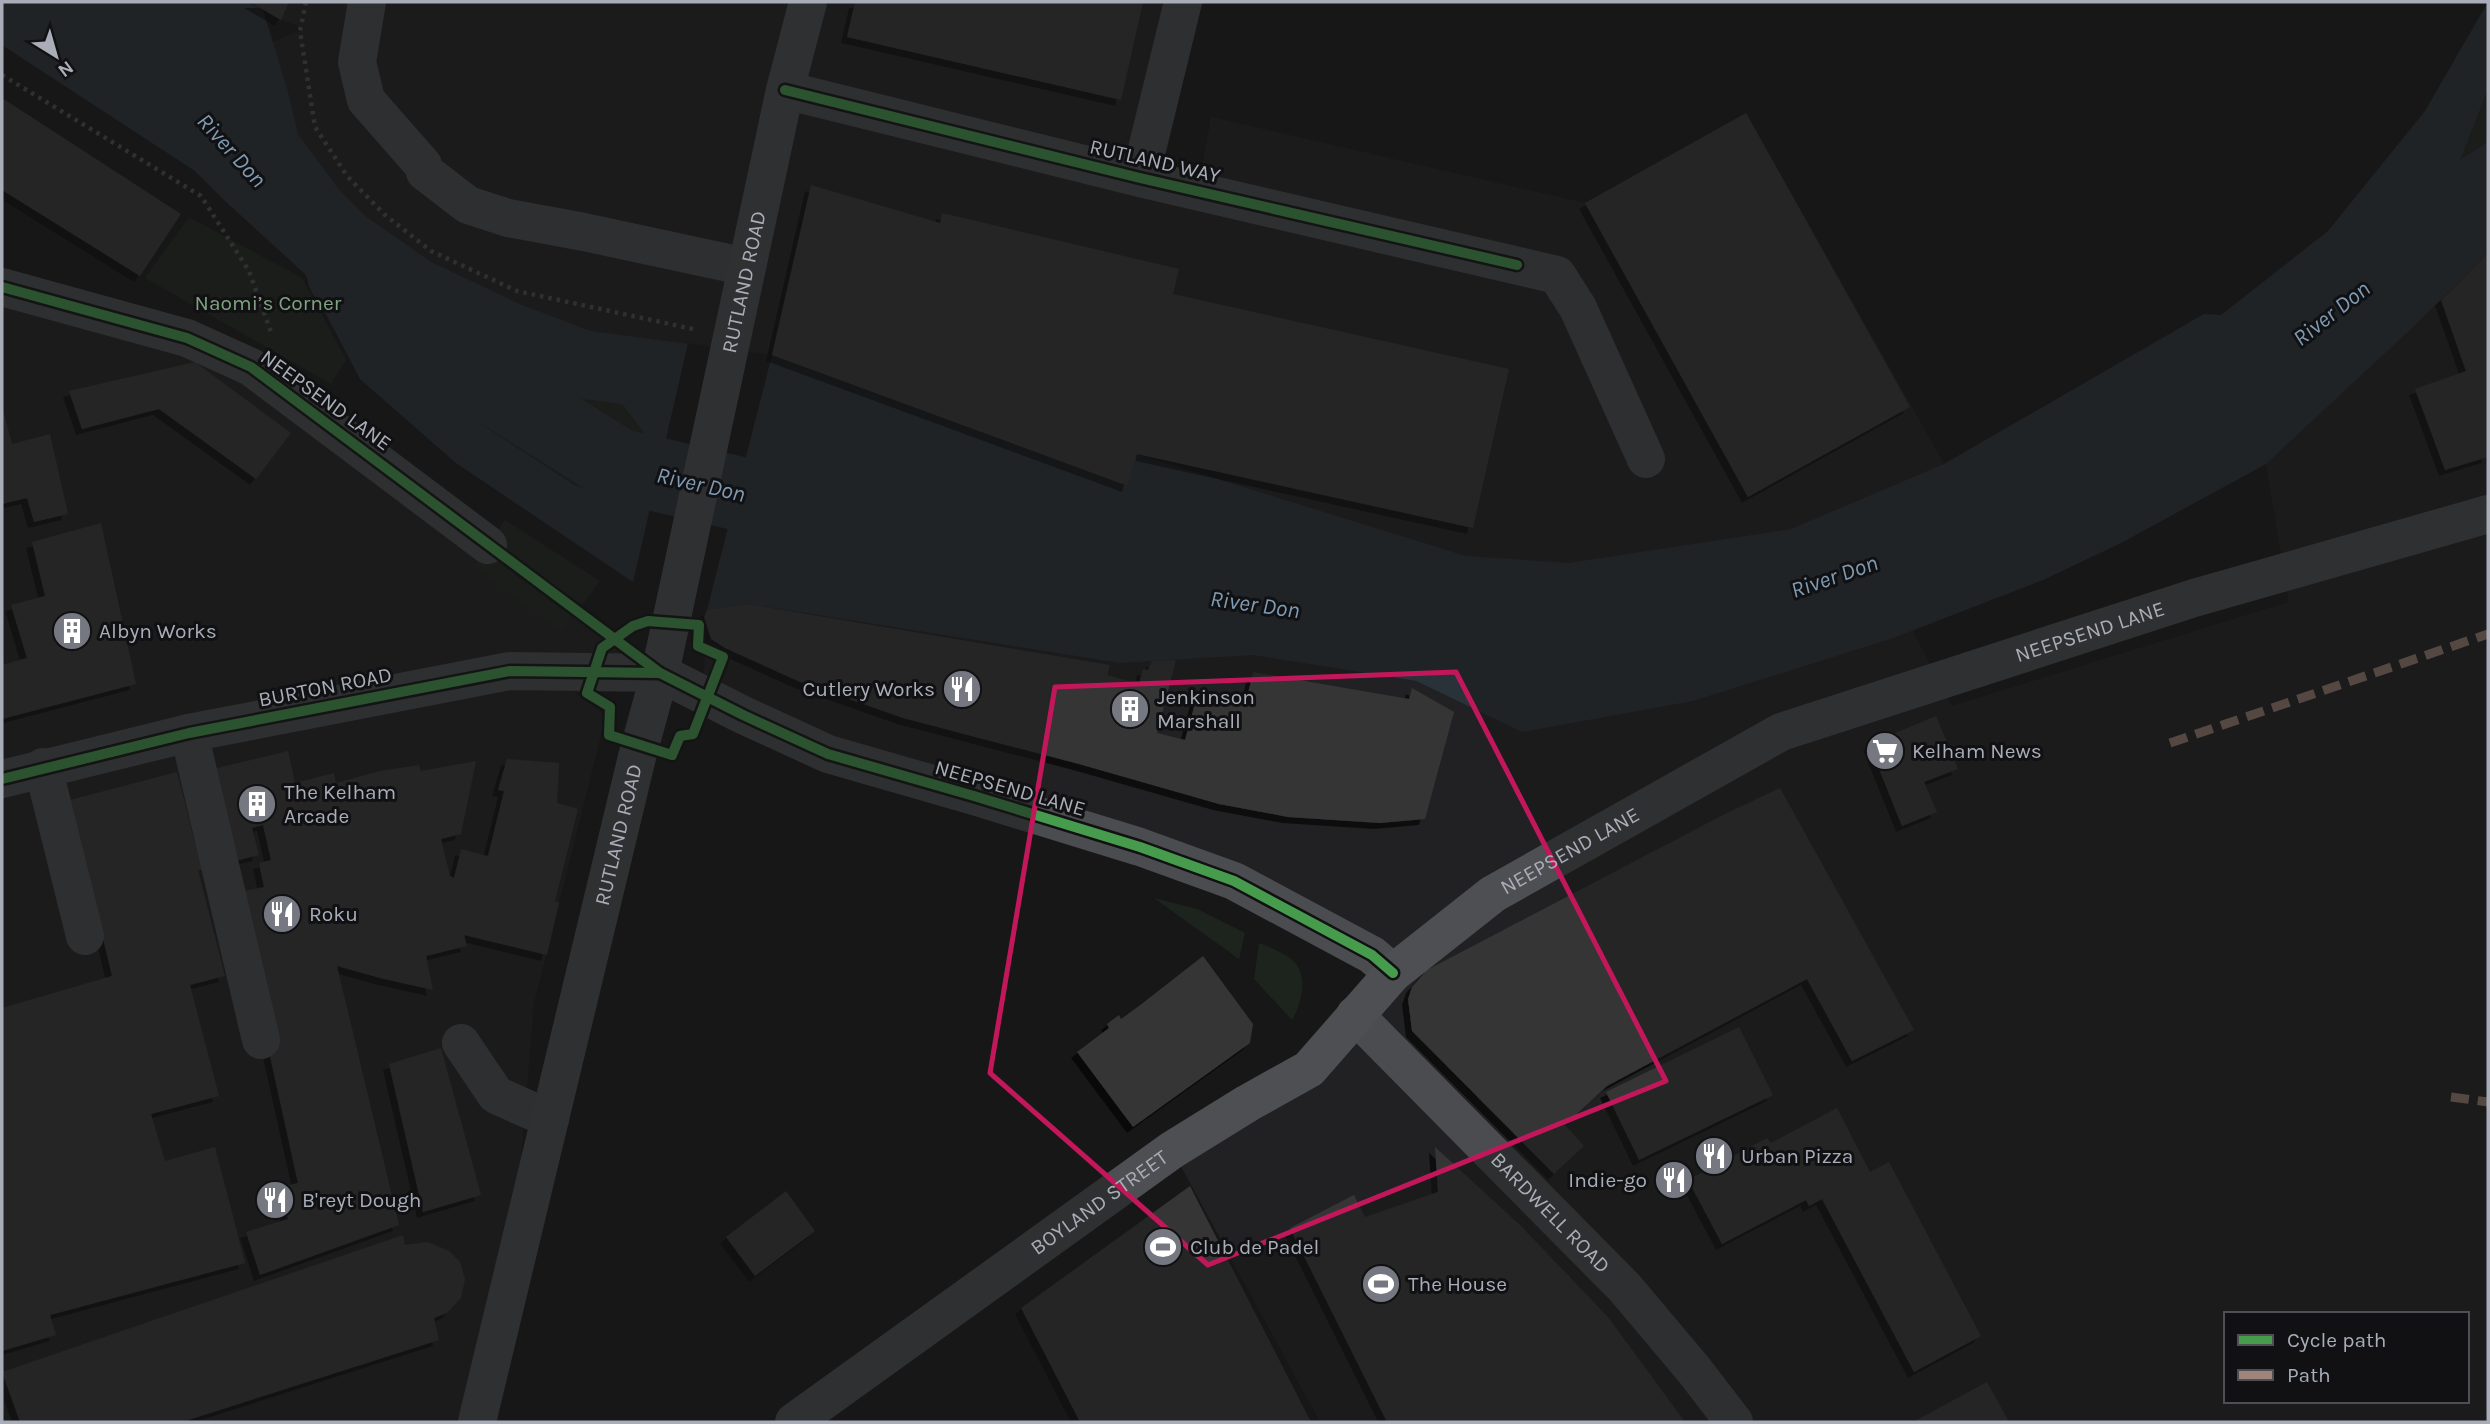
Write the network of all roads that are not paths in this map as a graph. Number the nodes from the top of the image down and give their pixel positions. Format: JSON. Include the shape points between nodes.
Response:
{"nodes":[{"id":1,"x":368,"y":2,"type":"edge"},
{"id":2,"x":808,"y":2,"type":"edge"},
{"id":3,"x":1183,"y":2,"type":"edge"},
{"id":4,"x":785,"y":90,"type":"junction"},
{"id":5,"x":1140,"y":178,"type":"junction"},
{"id":6,"x":747,"y":267,"type":"junction"},
{"id":7,"x":2,"y":287,"type":"edge"},
{"id":8,"x":1646,"y":459,"type":"dead end"},
{"id":9,"x":2488,"y":514,"type":"edge"},
{"id":10,"x":488,"y":545,"type":"dead end"},
{"id":11,"x":660,"y":673,"type":"junction"},
{"id":12,"x":190,"y":733,"type":"junction"},
{"id":13,"x":43,"y":767,"type":"junction"},
{"id":14,"x":2,"y":779,"type":"edge"},
{"id":15,"x":85,"y":936,"type":"dead end"},
{"id":16,"x":1392,"y":973,"type":"junction"},
{"id":17,"x":1355,"y":1015,"type":"junction"},
{"id":18,"x":261,"y":1040,"type":"dead end"},
{"id":19,"x":461,"y":1043,"type":"dead end"},
{"id":20,"x":550,"y":1119,"type":"junction"},
{"id":21,"x":471,"y":1420,"type":"edge"},
{"id":22,"x":794,"y":1422,"type":"edge"},
{"id":23,"x":1734,"y":1422,"type":"edge"}],
"edges":[{"from":1,"to":6,"type":"street","via":[[358,62],[366,100],[425,172],[468,205],[508,218]]},
{"from":2,"to":4,"type":"main road","name":"RUTLAND ROAD"},
{"from":3,"to":5,"type":"street","name":"RUTLAND WAY"},
{"from":4,"to":5,"type":"street","name":"RUTLAND WAY"},
{"from":4,"to":6,"type":"main road","name":"RUTLAND ROAD"},
{"from":5,"to":8,"type":"street","name":"RUTLAND WAY","via":[[1557,275],[1578,308]]},
{"from":6,"to":11,"type":"main road","name":"RUTLAND ROAD"},
{"from":7,"to":10,"type":"street","name":"NEEPSEND LANE","via":[[187,338],[251,367]]},
{"from":9,"to":16,"type":"main road","name":"NEEPSEND LANE","via":[[2194,598],[1781,732],[1493,894]]},
{"from":11,"to":12,"type":"street","name":"BURTON ROAD","via":[[510,671]]},
{"from":11,"to":16,"type":"street","name":"NEEPSEND LANE","via":[[828,754],[1127,843],[1234,881],[1372,955]]},
{"from":11,"to":20,"type":"main road","name":"RUTLAND ROAD"},
{"from":12,"to":13,"type":"street","name":"BURTON ROAD"},
{"from":12,"to":18,"type":"street"},
{"from":13,"to":14,"type":"street","name":"BURTON ROAD"},
{"from":13,"to":15,"type":"street"},
{"from":16,"to":17,"type":"main road","name":"BOYLAND STREET"},
{"from":17,"to":22,"type":"main road","name":"BOYLAND STREET","via":[[1309,1069],[1172,1150]]},
{"from":17,"to":23,"type":"street","name":"BARDWELL ROAD","via":[[1625,1288]]},
{"from":19,"to":20,"type":"street","via":[[496,1095]]},
{"from":20,"to":21,"type":"main road","name":"RUTLAND ROAD"}]}
